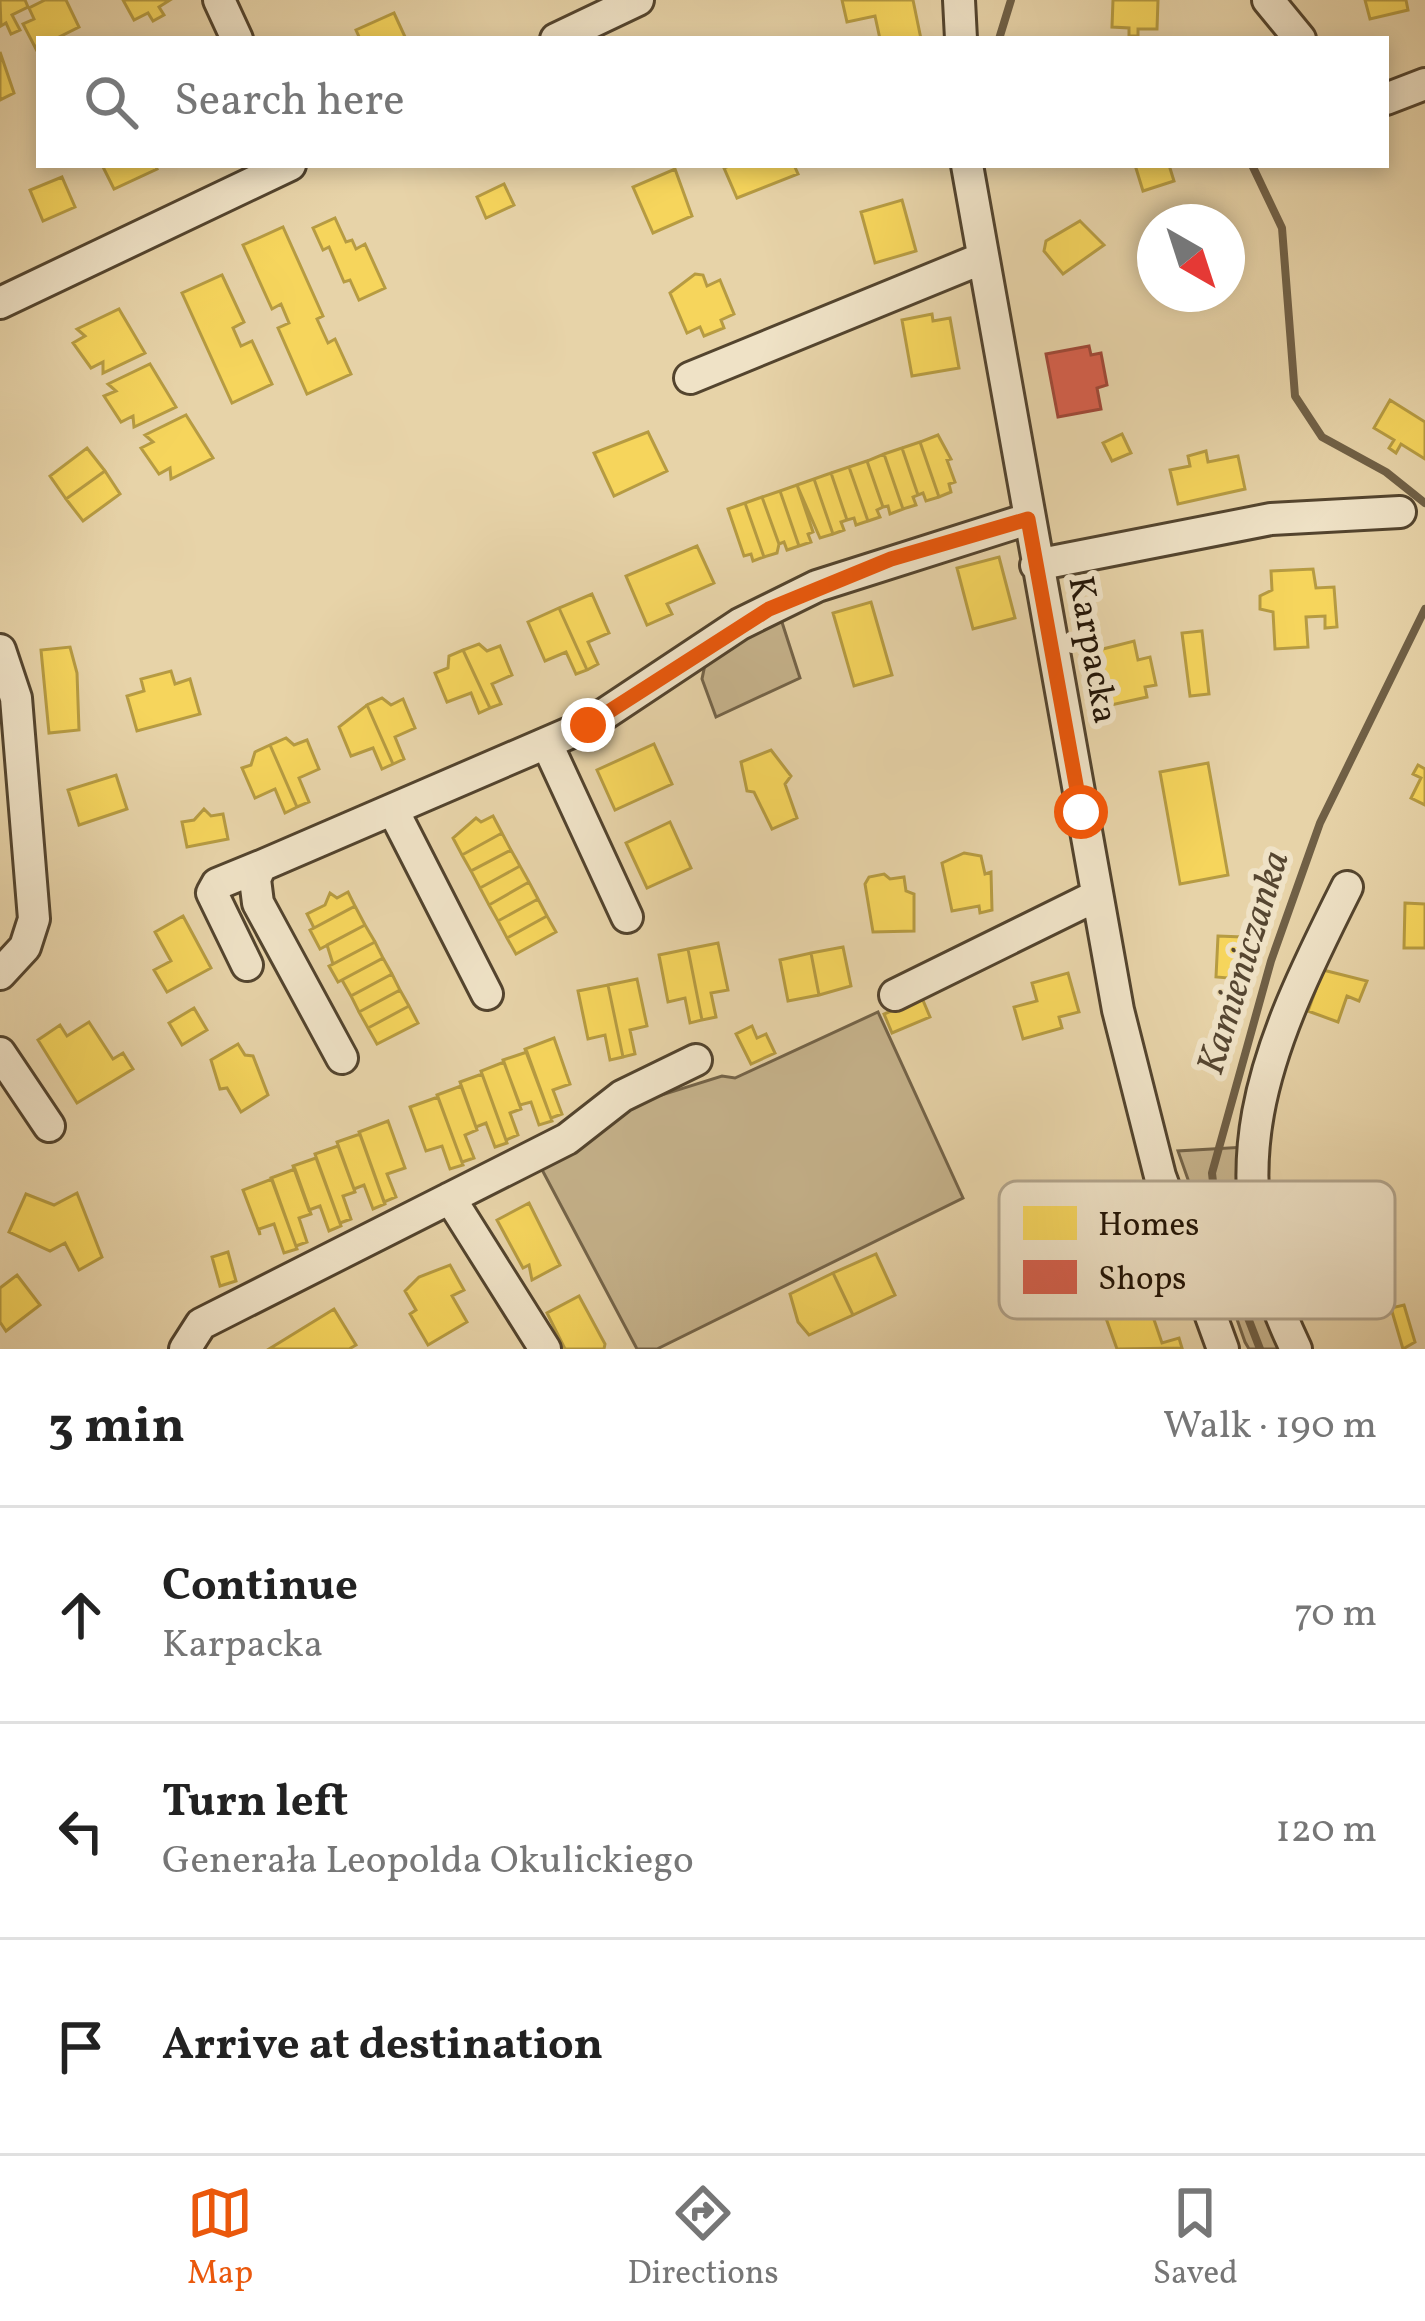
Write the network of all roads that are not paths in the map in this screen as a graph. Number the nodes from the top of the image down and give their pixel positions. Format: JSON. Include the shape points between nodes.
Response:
{"nodes":[{"id":1,"x":218,"y":0,"type":"edge"},
{"id":2,"x":638,"y":0,"type":"edge"},
{"id":3,"x":959,"y":0,"type":"edge"},
{"id":4,"x":1268,"y":0,"type":"edge"},
{"id":5,"x":236,"y":36,"type":"edge"},
{"id":6,"x":562,"y":36,"type":"edge"},
{"id":7,"x":961,"y":36,"type":"edge"},
{"id":8,"x":1298,"y":36,"type":"edge"},
{"id":9,"x":1425,"y":84,"type":"edge"},
{"id":10,"x":1389,"y":98,"type":"edge"},
{"id":11,"x":284,"y":168,"type":"edge"},
{"id":12,"x":968,"y":168,"type":"edge"},
{"id":13,"x":983,"y":258,"type":"junction"},
{"id":14,"x":0,"y":303,"type":"edge"},
{"id":15,"x":690,"y":378,"type":"dead end"},
{"id":16,"x":1400,"y":512,"type":"dead end"},
{"id":17,"x":1028,"y":519,"type":"junction"},
{"id":18,"x":1036,"y":565,"type":"junction"},
{"id":19,"x":0,"y":650,"type":"edge"},
{"id":20,"x":547,"y":744,"type":"junction"},
{"id":21,"x":393,"y":810,"type":"junction"},
{"id":22,"x":261,"y":866,"type":"junction"},
{"id":23,"x":1347,"y":887,"type":"dead end"},
{"id":24,"x":1096,"y":896,"type":"junction"},
{"id":25,"x":626,"y":917,"type":"dead end"},
{"id":26,"x":247,"y":965,"type":"dead end"},
{"id":27,"x":0,"y":974,"type":"edge"},
{"id":28,"x":487,"y":994,"type":"dead end"},
{"id":29,"x":895,"y":995,"type":"dead end"},
{"id":30,"x":0,"y":1053,"type":"edge"},
{"id":31,"x":342,"y":1058,"type":"dead end"},
{"id":32,"x":696,"y":1060,"type":"dead end"},
{"id":33,"x":49,"y":1126,"type":"dead end"},
{"id":34,"x":1162,"y":1181,"type":"edge"},
{"id":35,"x":1252,"y":1181,"type":"edge"},
{"id":36,"x":450,"y":1198,"type":"junction"},
{"id":37,"x":1212,"y":1319,"type":"edge"},
{"id":38,"x":1284,"y":1319,"type":"edge"},
{"id":39,"x":185,"y":1349,"type":"edge"},
{"id":40,"x":545,"y":1349,"type":"edge"},
{"id":41,"x":1223,"y":1349,"type":"edge"},
{"id":42,"x":1296,"y":1349,"type":"edge"}],
"edges":[{"from":1,"to":5,"type":"street"},
{"from":2,"to":6,"type":"street"},
{"from":3,"to":7,"type":"street"},
{"from":4,"to":8,"type":"street"},
{"from":9,"to":10,"type":"street"},
{"from":11,"to":14,"type":"street"},
{"from":12,"to":13,"type":"street","name":"Karpacka"},
{"from":13,"to":15,"type":"street"},
{"from":13,"to":17,"type":"street","name":"Karpacka"},
{"from":16,"to":18,"type":"street","via":[[1270,519]]},
{"from":17,"to":18,"type":"street","name":"Karpacka"},
{"from":17,"to":20,"type":"street","via":[[891,559],[769,609],[626,704]]},
{"from":18,"to":24,"type":"street","name":"Karpacka"},
{"from":19,"to":27,"type":"street","via":[[16,698],[34,919],[25,947]]},
{"from":20,"to":21,"type":"street"},
{"from":20,"to":25,"type":"street"},
{"from":21,"to":22,"type":"street"},
{"from":21,"to":28,"type":"street"},
{"from":22,"to":26,"type":"street","via":[[212,893]]},
{"from":22,"to":31,"type":"street","via":[[258,903]]},
{"from":23,"to":35,"type":"street","via":[[1296,989],[1259,1100]]},
{"from":24,"to":29,"type":"street"},
{"from":24,"to":34,"type":"street","name":"Karpacka"},
{"from":30,"to":33,"type":"street"},
{"from":32,"to":36,"type":"street","via":[[647,1081],[582,1131]]},
{"from":36,"to":39,"type":"street","via":[[201,1324]]},
{"from":36,"to":40,"type":"street"},
{"from":37,"to":41,"type":"street","name":"Karpacka"},
{"from":38,"to":42,"type":"street"}]}
